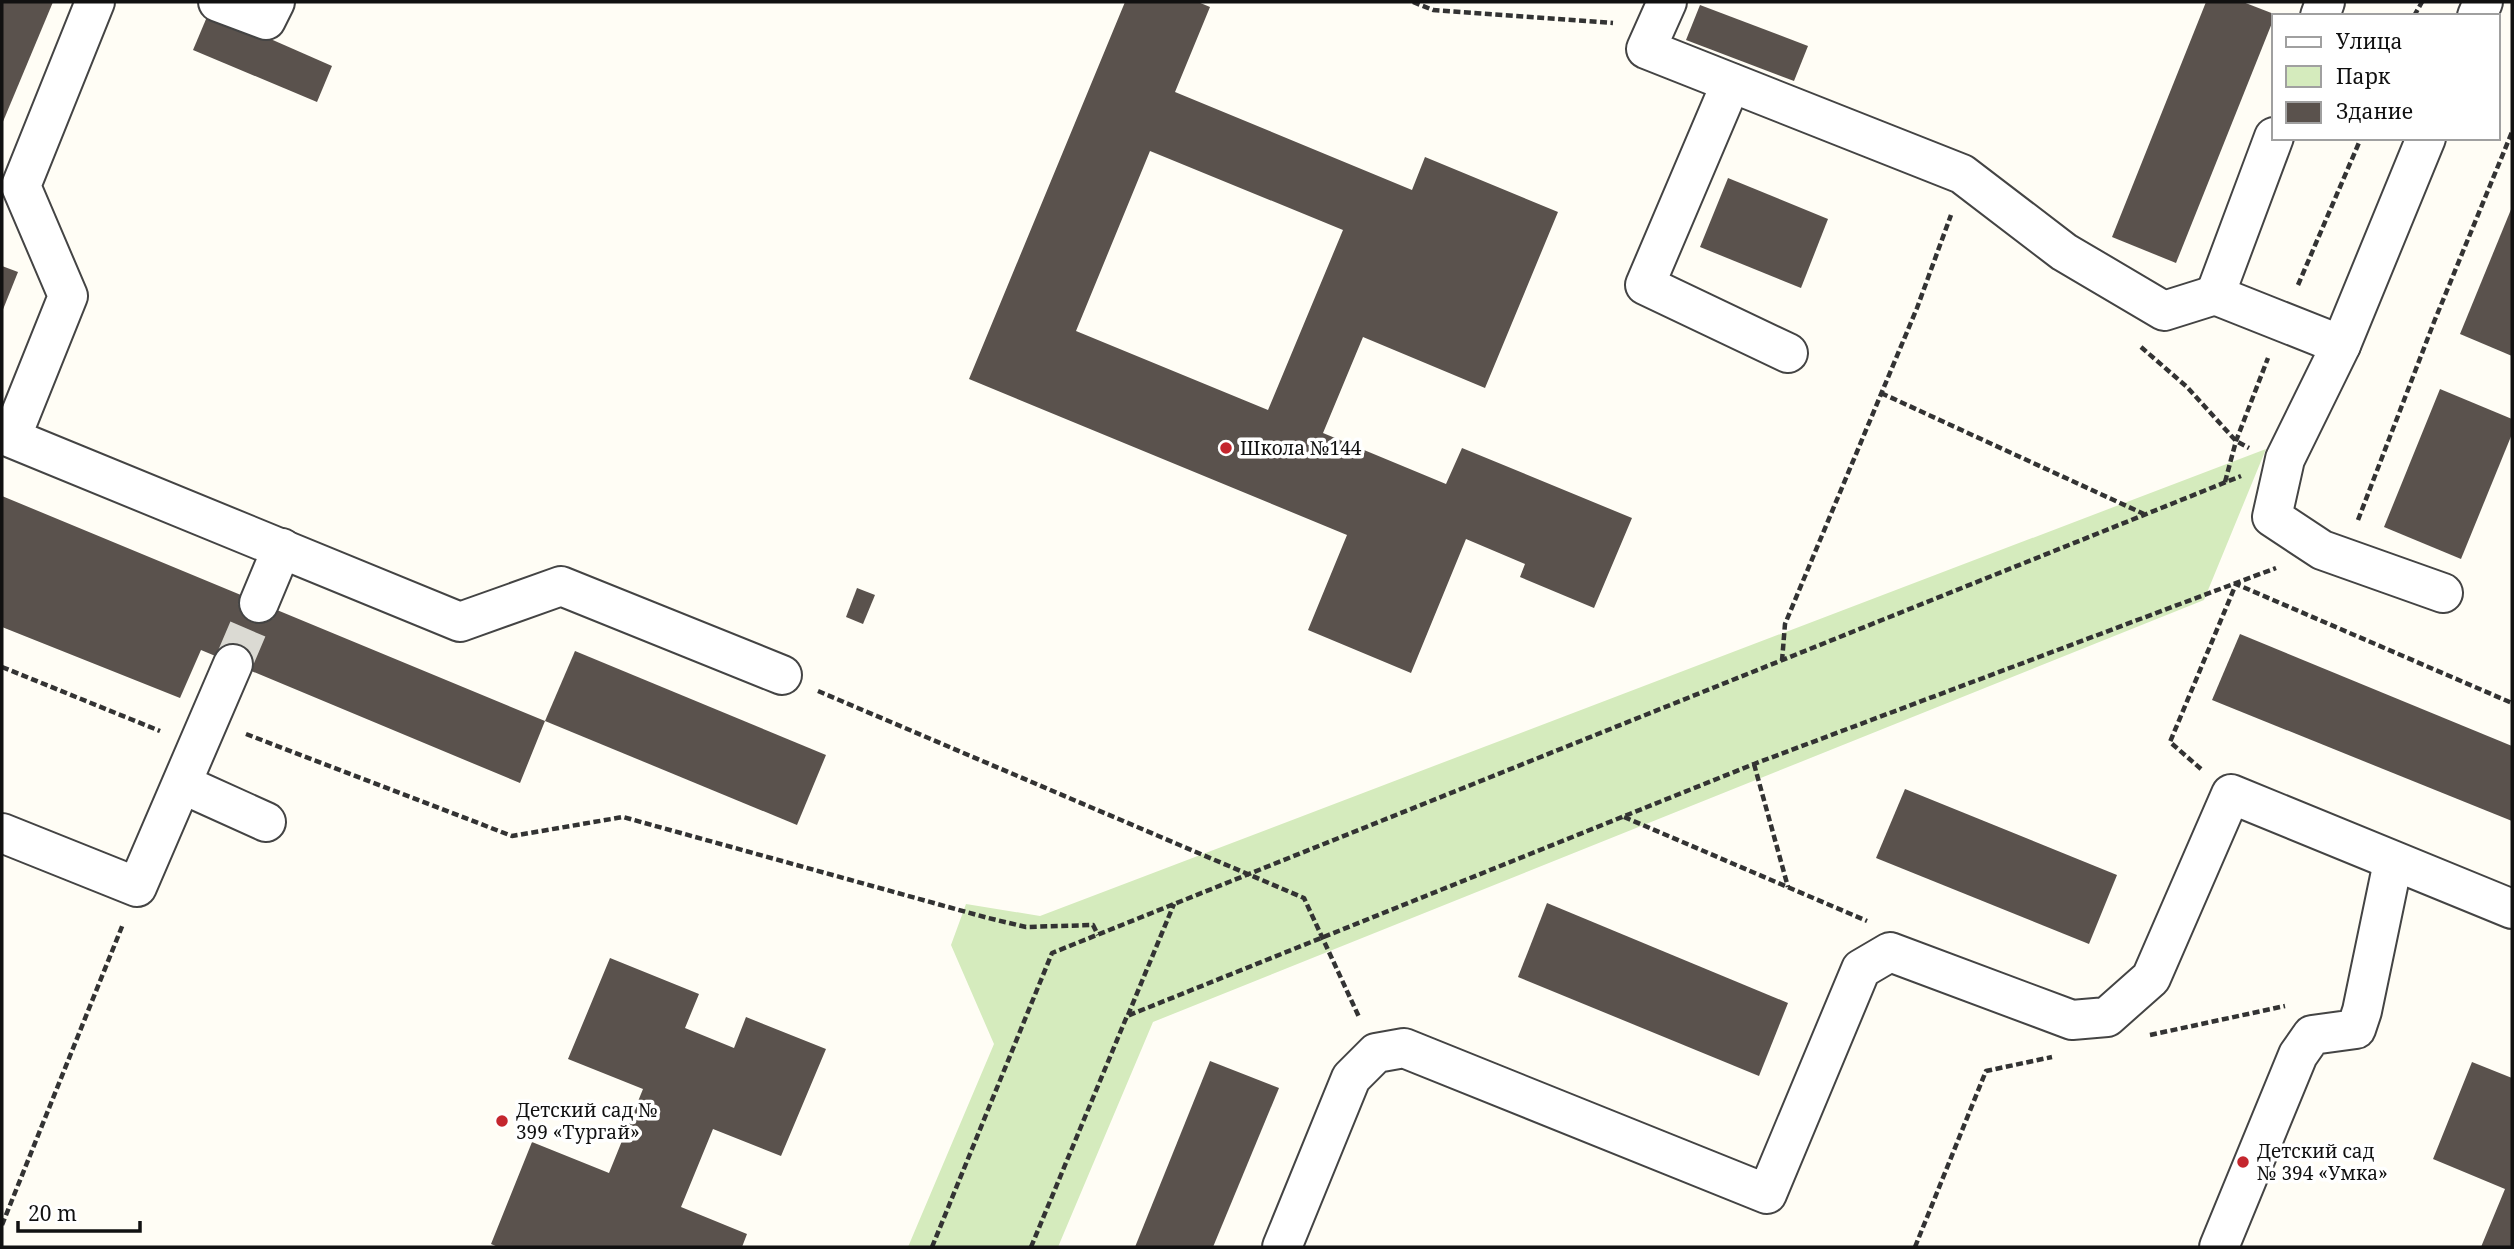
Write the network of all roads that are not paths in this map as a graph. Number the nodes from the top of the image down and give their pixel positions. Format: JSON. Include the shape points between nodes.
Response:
{"nodes":[{"id":1,"x":95,"y":2,"type":"edge"},
{"id":2,"x":218,"y":2,"type":"edge"},
{"id":3,"x":275,"y":2,"type":"edge"},
{"id":4,"x":1661,"y":14,"type":"edge"},
{"id":5,"x":1731,"y":83,"type":"junction"},
{"id":6,"x":2273,"y":140,"type":"edge"},
{"id":7,"x":2426,"y":140,"type":"edge"},
{"id":8,"x":2215,"y":295,"type":"junction"},
{"id":9,"x":2341,"y":345,"type":"junction"},
{"id":10,"x":1788,"y":353,"type":"dead end"},
{"id":11,"x":282,"y":548,"type":"junction"},
{"id":12,"x":2443,"y":593,"type":"dead end"},
{"id":13,"x":259,"y":603,"type":"tunnel mouth"},
{"id":14,"x":233,"y":664,"type":"tunnel mouth"},
{"id":15,"x":782,"y":675,"type":"road end"},
{"id":16,"x":182,"y":784,"type":"junction"},
{"id":17,"x":266,"y":822,"type":"dead end"},
{"id":18,"x":2,"y":833,"type":"edge"},
{"id":19,"x":2393,"y":862,"type":"junction"},
{"id":20,"x":2512,"y":909,"type":"edge"},
{"id":21,"x":1282,"y":1247,"type":"edge"},
{"id":22,"x":2219,"y":1247,"type":"edge"}],
"edges":[{"from":1,"to":11,"type":"lane","via":[[21,186],[68,296],[11,438]]},
{"from":2,"to":3,"type":"lane","via":[[266,20]]},
{"from":4,"to":5,"type":"lane","via":[[1646,49]]},
{"from":5,"to":8,"type":"lane","via":[[1962,174],[2064,252],[2164,310]]},
{"from":5,"to":10,"type":"lane","via":[[1645,285]]},
{"from":6,"to":8,"type":"lane"},
{"from":7,"to":9,"type":"lane"},
{"from":8,"to":9,"type":"lane"},
{"from":9,"to":12,"type":"lane","via":[[2285,459],[2272,517],[2333,553]]},
{"from":11,"to":13,"type":"lane"},
{"from":11,"to":15,"type":"lane","via":[[460,622],[561,586]]},
{"from":14,"to":16,"type":"lane"},
{"from":16,"to":17,"type":"lane"},
{"from":16,"to":18,"type":"lane","via":[[137,887]]},
{"from":19,"to":20,"type":"lane"},
{"from":19,"to":21,"type":"lane","via":[[2231,794],[2151,978],[2107,1017],[2072,1020],[1890,952],[1861,969],[1767,1194],[1404,1048],[1376,1053],[1351,1077]]},
{"from":19,"to":22,"type":"lane","via":[[2357,1029],[2312,1035],[2298,1055]]}]}
